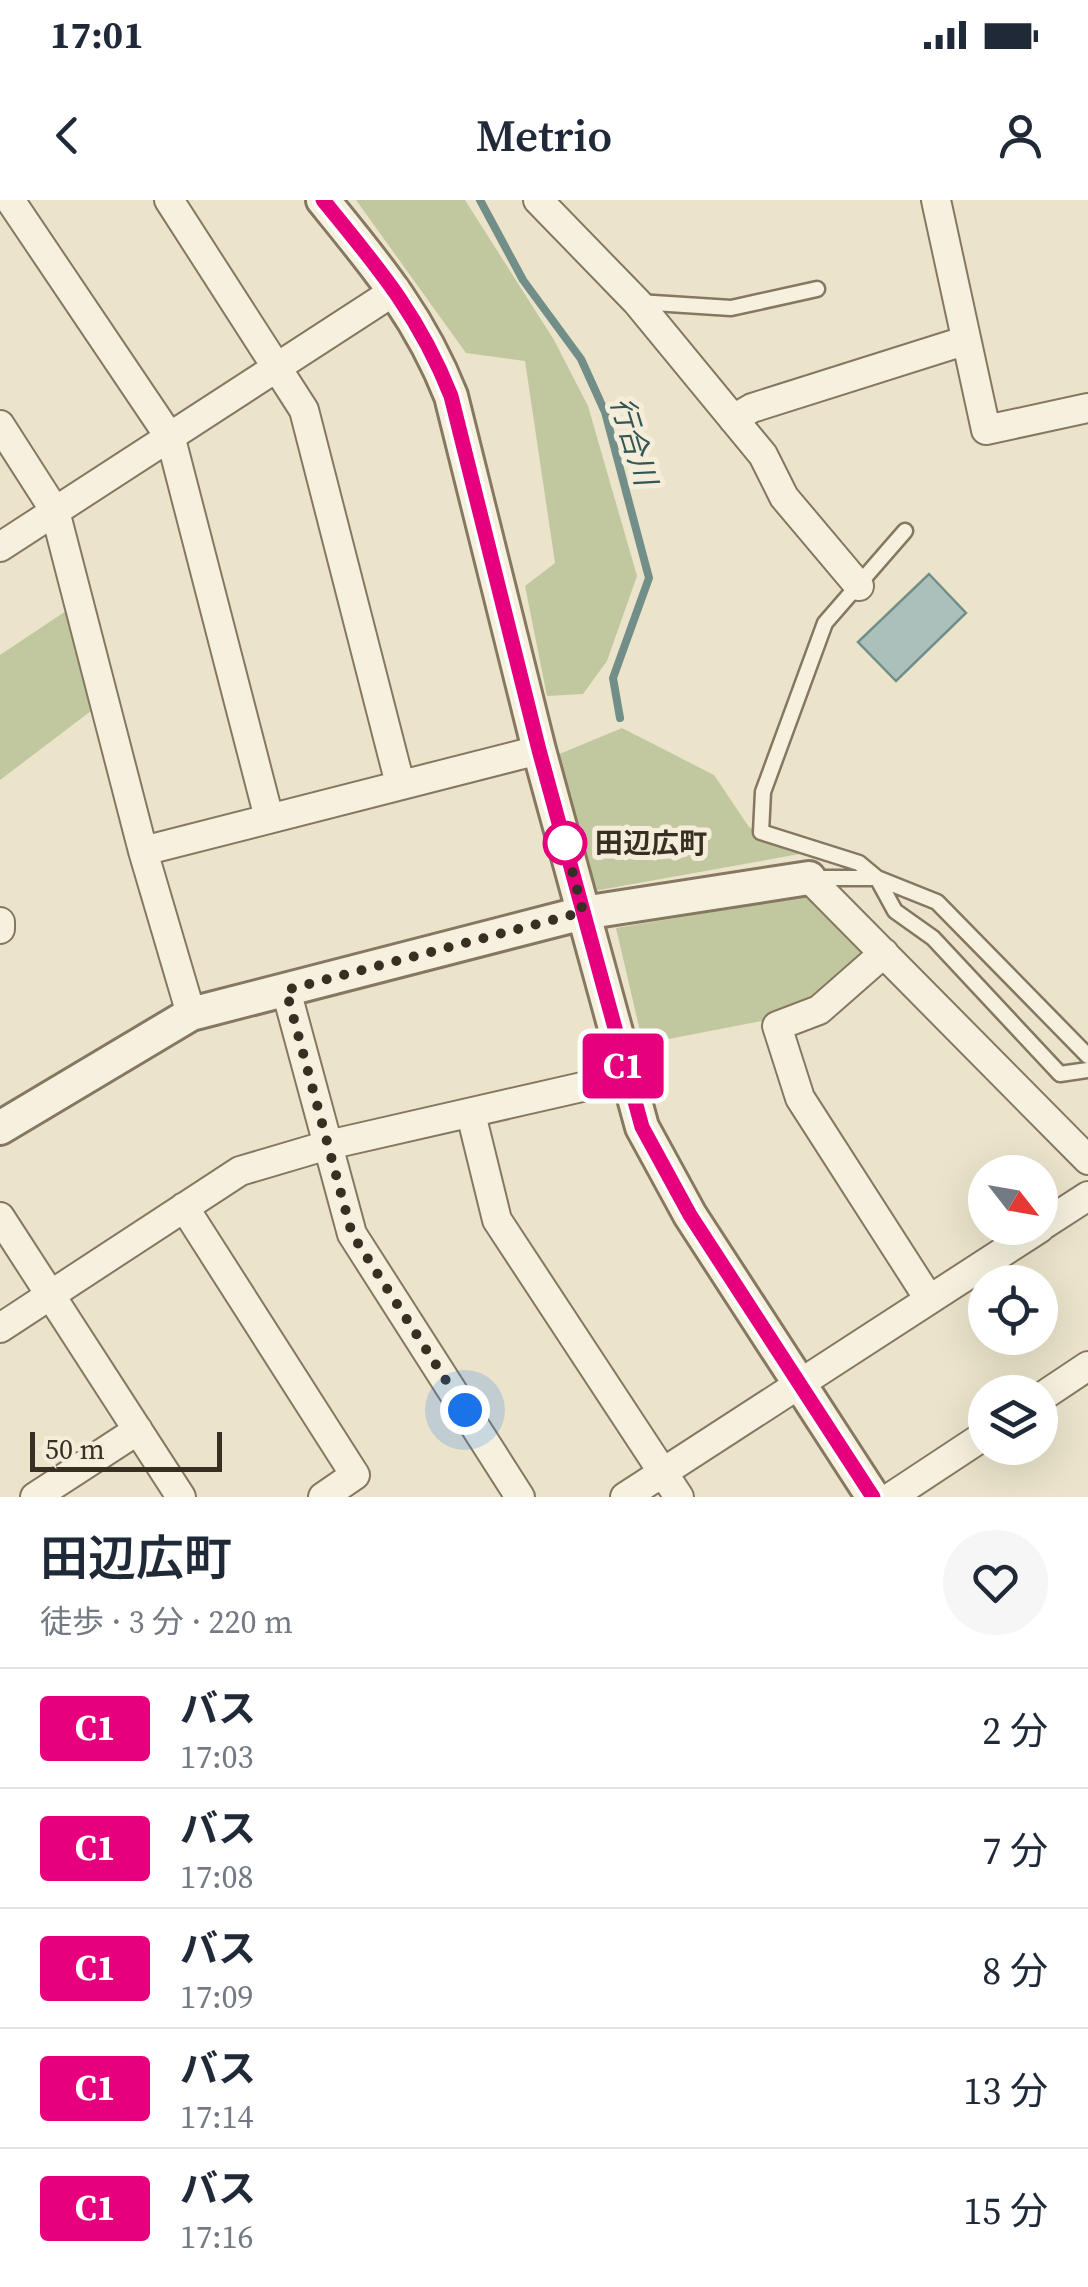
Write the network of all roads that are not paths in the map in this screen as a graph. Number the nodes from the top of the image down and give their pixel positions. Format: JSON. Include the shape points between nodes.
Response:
{"nodes":[{"id":1,"x":10,"y":200,"type":"edge"},
{"id":2,"x":169,"y":200,"type":"edge"},
{"id":3,"x":323,"y":200,"type":"edge"},
{"id":4,"x":538,"y":200,"type":"edge"},
{"id":5,"x":936,"y":200,"type":"edge"},
{"id":6,"x":817,"y":289,"type":"dead end"},
{"id":7,"x":396,"y":290,"type":"junction"},
{"id":8,"x":637,"y":302,"type":"junction"},
{"id":9,"x":964,"y":341,"type":"junction"},
{"id":10,"x":278,"y":368,"type":"junction"},
{"id":11,"x":1088,"y":408,"type":"edge"},
{"id":12,"x":733,"y":419,"type":"junction"},
{"id":13,"x":0,"y":425,"type":"edge"},
{"id":14,"x":171,"y":439,"type":"junction"},
{"id":15,"x":55,"y":511,"type":"junction"},
{"id":16,"x":905,"y":531,"type":"dead end"},
{"id":17,"x":0,"y":548,"type":"edge"},
{"id":18,"x":860,"y":586,"type":"junction"},
{"id":19,"x":539,"y":750,"type":"junction"},
{"id":20,"x":400,"y":784,"type":"junction"},
{"id":21,"x":269,"y":818,"type":"junction"},
{"id":22,"x":142,"y":851,"type":"junction"},
{"id":23,"x":809,"y":878,"type":"junction"},
{"id":24,"x":878,"y":878,"type":"junction"},
{"id":25,"x":583,"y":912,"type":"junction"},
{"id":26,"x":884,"y":953,"type":"junction"},
{"id":27,"x":286,"y":990,"type":"junction"},
{"id":28,"x":191,"y":1014,"type":"junction"},
{"id":29,"x":1088,"y":1056,"type":"edge"},
{"id":30,"x":1082,"y":1072,"type":"edge"},
{"id":31,"x":626,"y":1077,"type":"junction"},
{"id":32,"x":471,"y":1114,"type":"junction"},
{"id":33,"x":0,"y":1128,"type":"edge"},
{"id":34,"x":328,"y":1145,"type":"junction"},
{"id":35,"x":1088,"y":1160,"type":"edge"},
{"id":36,"x":1088,"y":1196,"type":"edge"},
{"id":37,"x":184,"y":1207,"type":"junction"},
{"id":38,"x":1058,"y":1215,"type":"edge"},
{"id":39,"x":0,"y":1218,"type":"edge"},
{"id":40,"x":1012,"y":1245,"type":"edge"},
{"id":41,"x":50,"y":1295,"type":"junction"},
{"id":42,"x":929,"y":1299,"type":"junction"},
{"id":43,"x":0,"y":1328,"type":"edge"},
{"id":44,"x":1088,"y":1366,"type":"edge"},
{"id":45,"x":799,"y":1384,"type":"junction"},
{"id":46,"x":1058,"y":1386,"type":"edge"},
{"id":47,"x":138,"y":1430,"type":"junction"},
{"id":48,"x":968,"y":1445,"type":"edge"},
{"id":49,"x":663,"y":1472,"type":"junction"},
{"id":50,"x":35,"y":1497,"type":"edge"},
{"id":51,"x":181,"y":1497,"type":"edge"},
{"id":52,"x":323,"y":1497,"type":"edge"},
{"id":53,"x":520,"y":1497,"type":"edge"},
{"id":54,"x":624,"y":1497,"type":"edge"},
{"id":55,"x":680,"y":1497,"type":"edge"},
{"id":56,"x":873,"y":1497,"type":"edge"},
{"id":57,"x":891,"y":1497,"type":"edge"}],
"edges":[{"from":1,"to":14,"type":"street"},
{"from":2,"to":10,"type":"street"},
{"from":3,"to":7,"type":"street"},
{"from":4,"to":8,"type":"street"},
{"from":5,"to":9,"type":"street"},
{"from":6,"to":8,"type":"lane","via":[[732,308]]},
{"from":7,"to":10,"type":"street"},
{"from":7,"to":19,"type":"street","via":[[431,344],[451,396]]},
{"from":8,"to":12,"type":"street"},
{"from":9,"to":11,"type":"street","via":[[986,430]]},
{"from":9,"to":12,"type":"street"},
{"from":10,"to":14,"type":"street"},
{"from":10,"to":20,"type":"street","via":[[304,410]]},
{"from":12,"to":18,"type":"street","via":[[763,455],[784,497]]},
{"from":13,"to":15,"type":"street"},
{"from":14,"to":15,"type":"street"},
{"from":14,"to":21,"type":"street"},
{"from":15,"to":17,"type":"street"},
{"from":15,"to":22,"type":"street"},
{"from":16,"to":18,"type":"lane"},
{"from":18,"to":24,"type":"lane","via":[[825,623],[763,792],[761,832],[860,863]]},
{"from":19,"to":20,"type":"street"},
{"from":19,"to":25,"type":"street"},
{"from":20,"to":21,"type":"street"},
{"from":21,"to":22,"type":"street"},
{"from":22,"to":28,"type":"street"},
{"from":23,"to":24,"type":"lane"},
{"from":23,"to":25,"type":"street"},
{"from":23,"to":26,"type":"street"},
{"from":24,"to":29,"type":"lane","via":[[938,902]]},
{"from":24,"to":30,"type":"lane","via":[[895,911],[932,938],[1060,1074]]},
{"from":25,"to":27,"type":"street"},
{"from":25,"to":31,"type":"street"},
{"from":26,"to":35,"type":"street"},
{"from":26,"to":42,"type":"street","via":[[819,1010],[777,1026],[800,1098]]},
{"from":27,"to":28,"type":"street"},
{"from":27,"to":34,"type":"street"},
{"from":28,"to":33,"type":"street"},
{"from":31,"to":32,"type":"street"},
{"from":31,"to":45,"type":"street","via":[[642,1127],[690,1215]]},
{"from":32,"to":34,"type":"street"},
{"from":32,"to":49,"type":"street","via":[[497,1220]]},
{"from":34,"to":37,"type":"street","via":[[240,1172]]},
{"from":34,"to":53,"type":"street","via":[[352,1234]]},
{"from":36,"to":38,"type":"street"},
{"from":37,"to":41,"type":"street"},
{"from":37,"to":52,"type":"street","via":[[355,1476]]},
{"from":39,"to":41,"type":"street"},
{"from":40,"to":42,"type":"street"},
{"from":41,"to":43,"type":"street"},
{"from":41,"to":47,"type":"street"},
{"from":42,"to":45,"type":"street"},
{"from":44,"to":46,"type":"street"},
{"from":45,"to":49,"type":"street"},
{"from":45,"to":56,"type":"street"},
{"from":47,"to":50,"type":"street"},
{"from":47,"to":51,"type":"street"},
{"from":48,"to":57,"type":"street"},
{"from":49,"to":54,"type":"street"},
{"from":49,"to":55,"type":"street"}]}
